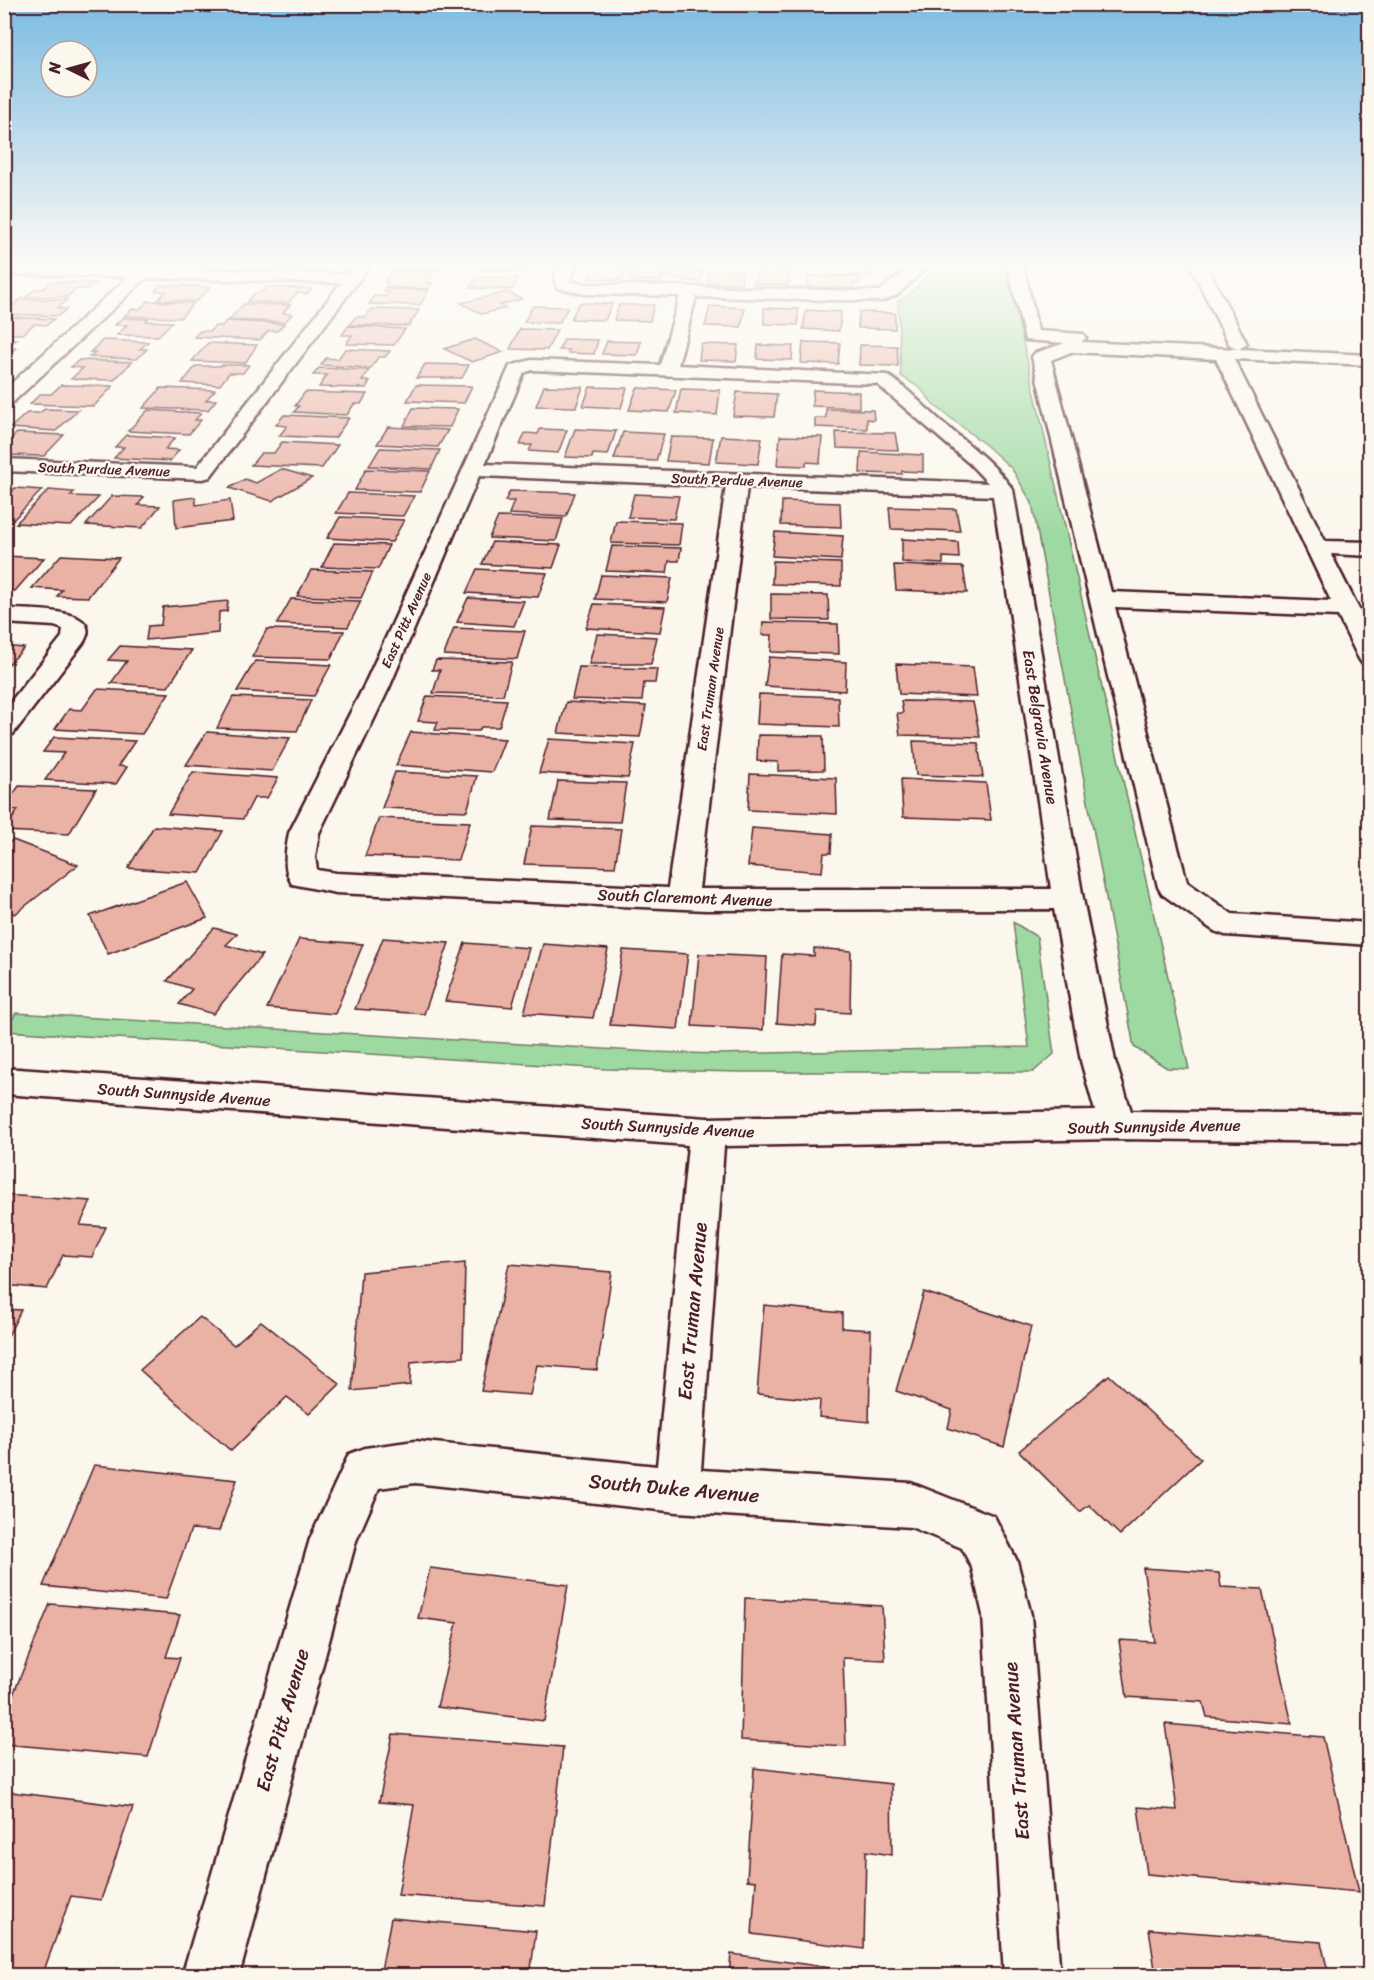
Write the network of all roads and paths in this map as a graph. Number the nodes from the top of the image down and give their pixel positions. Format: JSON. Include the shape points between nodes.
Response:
{"nodes":[{"id":1,"x":52,"y":355,"type":"edge"},
{"id":2,"x":294,"y":355,"type":"edge"},
{"id":3,"x":672,"y":355,"type":"edge"},
{"id":4,"x":1045,"y":355,"type":"edge"},
{"id":5,"x":1233,"y":355,"type":"edge"},
{"id":6,"x":1316,"y":355,"type":"edge"},
{"id":7,"x":1370,"y":360,"type":"edge"},
{"id":8,"x":668,"y":370,"type":"junction"},
{"id":9,"x":4,"y":400,"type":"edge"},
{"id":10,"x":4,"y":465,"type":"edge"},
{"id":11,"x":472,"y":470,"type":"junction"},
{"id":12,"x":737,"y":480,"type":"junction"},
{"id":13,"x":1003,"y":490,"type":"junction"},
{"id":14,"x":1316,"y":547,"type":"junction"},
{"id":15,"x":1370,"y":549,"type":"edge"},
{"id":16,"x":1101,"y":599,"type":"junction"},
{"id":17,"x":1346,"y":609,"type":"junction"},
{"id":18,"x":4,"y":616,"type":"edge"},
{"id":19,"x":1370,"y":657,"type":"edge"},
{"id":20,"x":4,"y":728,"type":"edge"},
{"id":21,"x":303,"y":877,"type":"joint"},
{"id":22,"x":682,"y":899,"type":"junction"},
{"id":23,"x":1068,"y":899,"type":"junction"},
{"id":24,"x":1370,"y":934,"type":"edge"},
{"id":25,"x":4,"y":1081,"type":"edge"},
{"id":26,"x":1117,"y":1125,"type":"junction"},
{"id":27,"x":1370,"y":1128,"type":"edge"},
{"id":28,"x":707,"y":1132,"type":"junction"},
{"id":29,"x":366,"y":1469,"type":"joint"},
{"id":30,"x":677,"y":1490,"type":"junction"},
{"id":31,"x":978,"y":1532,"type":"joint"},
{"id":32,"x":210,"y":1976,"type":"edge"},
{"id":33,"x":1032,"y":1976,"type":"edge"}],
"edges":[{"from":1,"to":9,"type":"street"},
{"from":2,"to":10,"type":"street","name":"South Purdue Avenue","via":[[203,473]]},
{"from":3,"to":8,"type":"street"},
{"from":4,"to":16,"type":"street","via":[[1041,357]]},
{"from":5,"to":14,"type":"street"},
{"from":6,"to":7,"type":"street"},
{"from":8,"to":11,"type":"street","name":"East Pitt Avenue","via":[[522,366],[513,376]]},
{"from":8,"to":13,"type":"street","name":"East Belgravia Avenue","via":[[881,379],[971,453]]},
{"from":11,"to":12,"type":"street","name":"South Perdue Avenue"},
{"from":11,"to":21,"type":"street","name":"East Pitt Avenue","via":[[376,688],[304,833],[300,858]]},
{"from":12,"to":13,"type":"street","name":"South Perdue Avenue"},
{"from":12,"to":22,"type":"street","name":"East Truman Avenue"},
{"from":13,"to":23,"type":"street","name":"East Belgravia Avenue"},
{"from":14,"to":15,"type":"street"},
{"from":14,"to":17,"type":"street"},
{"from":16,"to":17,"type":"street"},
{"from":16,"to":24,"type":"street","via":[[1173,888],[1226,924]]},
{"from":17,"to":19,"type":"street"},
{"from":18,"to":20,"type":"street","via":[[57,619],[75,625],[74,638]]},
{"from":21,"to":22,"type":"street","name":"South Claremont Avenue","via":[[336,883]]},
{"from":22,"to":23,"type":"street","name":"South Claremont Avenue"},
{"from":23,"to":26,"type":"street","name":"East Belgravia Avenue","via":[[1098,1061]]},
{"from":25,"to":28,"type":"street","name":"South Sunnyside Avenue"},
{"from":26,"to":27,"type":"street","name":"South Sunnyside Avenue"},
{"from":26,"to":28,"type":"street","name":"South Sunnyside Avenue"},
{"from":28,"to":30,"type":"street","name":"East Truman Avenue"},
{"from":29,"to":30,"type":"street","name":"South Duke Avenue","via":[[415,1462]]},
{"from":29,"to":32,"type":"street","name":"East Pitt Avenue","via":[[333,1539]]},
{"from":30,"to":31,"type":"street","name":"South Duke Avenue","via":[[911,1505]]},
{"from":31,"to":33,"type":"street","name":"East Truman Avenue","via":[[994,1561],[1007,1615]]}]}
